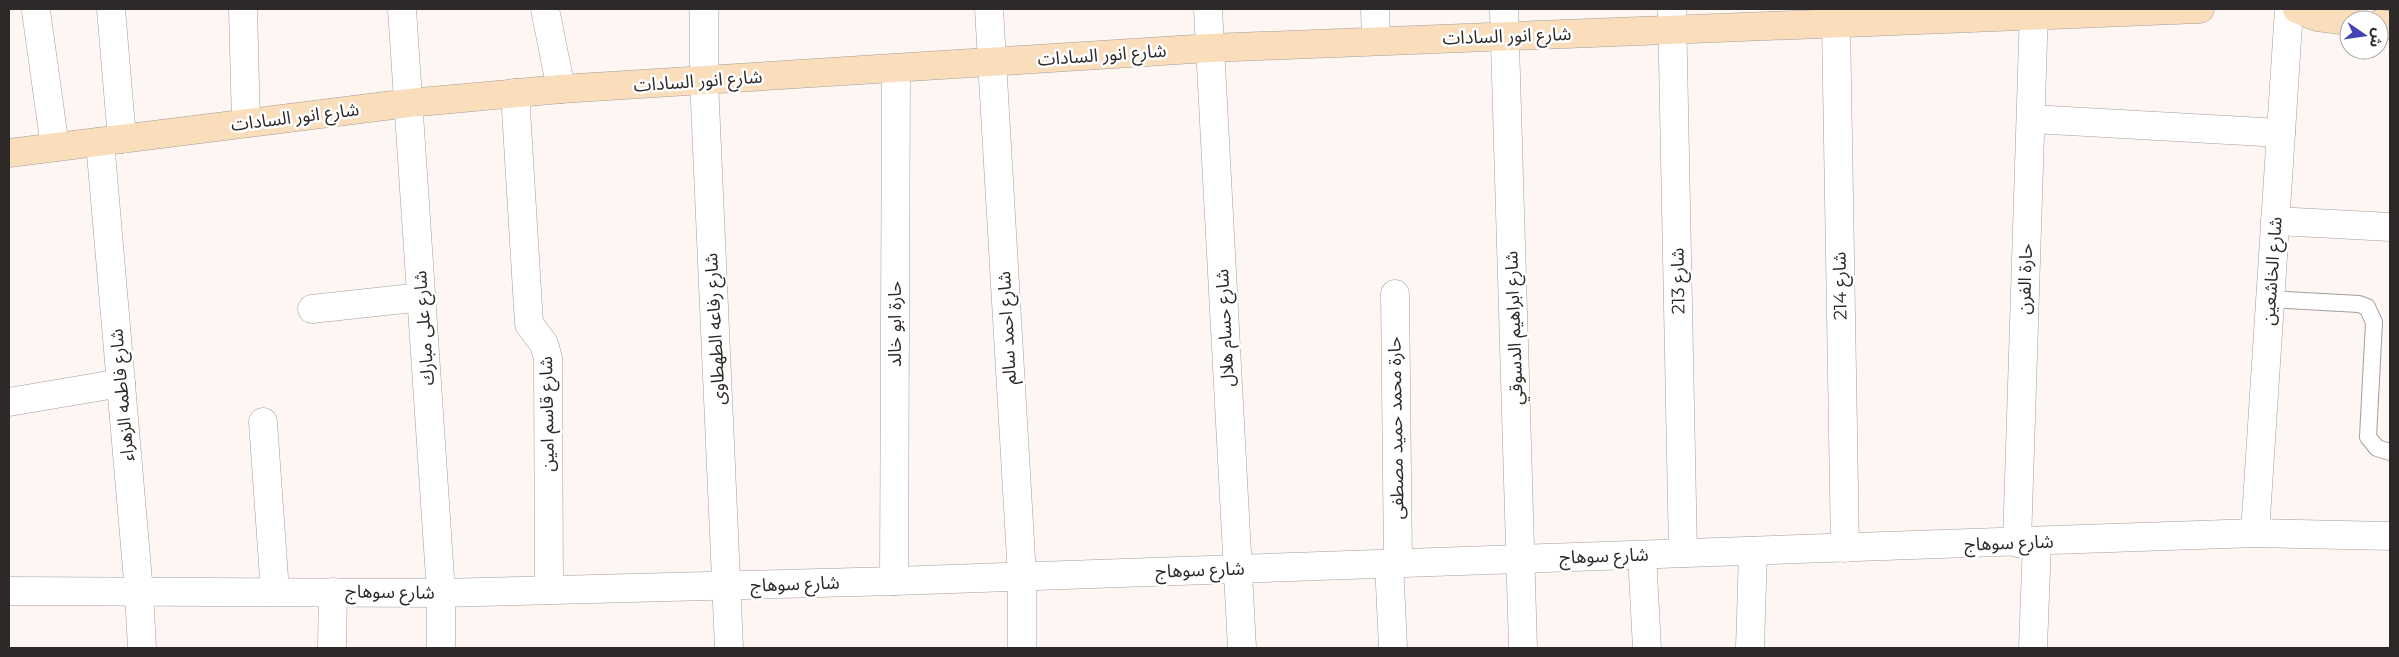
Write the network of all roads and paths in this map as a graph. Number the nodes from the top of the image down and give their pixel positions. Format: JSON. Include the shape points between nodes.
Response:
{"nodes":[{"id":1,"x":111,"y":9,"type":"edge"},
{"id":2,"x":243,"y":9,"type":"edge"},
{"id":3,"x":402,"y":9,"type":"edge"},
{"id":4,"x":545,"y":9,"type":"edge"},
{"id":5,"x":704,"y":9,"type":"edge"},
{"id":6,"x":989,"y":9,"type":"edge"},
{"id":7,"x":1208,"y":9,"type":"edge"},
{"id":8,"x":1375,"y":9,"type":"edge"},
{"id":9,"x":1504,"y":9,"type":"edge"},
{"id":10,"x":2200,"y":9,"type":"edge"},
{"id":11,"x":2289,"y":9,"type":"edge"},
{"id":12,"x":2298,"y":9,"type":"edge"},
{"id":13,"x":36,"y":12,"type":"dead end"},
{"id":14,"x":2034,"y":12,"type":"edge"},
{"id":15,"x":1869,"y":15,"type":"edge"},
{"id":16,"x":1673,"y":19,"type":"edge"},
{"id":17,"x":2339,"y":20,"type":"edge"},
{"id":18,"x":1836,"y":23,"type":"junction"},
{"id":19,"x":1505,"y":36,"type":"junction"},
{"id":20,"x":1376,"y":41,"type":"junction"},
{"id":21,"x":1210,"y":48,"type":"junction"},
{"id":22,"x":992,"y":62,"type":"junction"},
{"id":23,"x":896,"y":68,"type":"junction"},
{"id":24,"x":704,"y":80,"type":"junction"},
{"id":25,"x":561,"y":89,"type":"junction"},
{"id":26,"x":515,"y":93,"type":"junction"},
{"id":27,"x":409,"y":103,"type":"junction"},
{"id":28,"x":2031,"y":119,"type":"junction"},
{"id":29,"x":246,"y":123,"type":"junction"},
{"id":30,"x":2281,"y":133,"type":"junction"},
{"id":31,"x":111,"y":140,"type":"junction"},
{"id":32,"x":55,"y":147,"type":"junction"},
{"id":33,"x":9,"y":153,"type":"edge"},
{"id":34,"x":2275,"y":221,"type":"junction"},
{"id":35,"x":2390,"y":227,"type":"edge"},
{"id":36,"x":1394,"y":294,"type":"dead end"},
{"id":37,"x":422,"y":296,"type":"junction"},
{"id":38,"x":2270,"y":299,"type":"junction"},
{"id":39,"x":312,"y":309,"type":"dead end"},
{"id":40,"x":121,"y":383,"type":"junction"},
{"id":41,"x":9,"y":402,"type":"edge"},
{"id":42,"x":263,"y":422,"type":"dead end"},
{"id":43,"x":2390,"y":452,"type":"edge"},
{"id":44,"x":2255,"y":534,"type":"junction"},
{"id":45,"x":2390,"y":536,"type":"edge"},
{"id":46,"x":2027,"y":542,"type":"junction"},
{"id":47,"x":1844,"y":548,"type":"junction"},
{"id":48,"x":1753,"y":551,"type":"junction"},
{"id":49,"x":1683,"y":554,"type":"junction"},
{"id":50,"x":1642,"y":555,"type":"junction"},
{"id":51,"x":1520,"y":559,"type":"junction"},
{"id":52,"x":1394,"y":563,"type":"junction"},
{"id":53,"x":1238,"y":568,"type":"junction"},
{"id":54,"x":1022,"y":576,"type":"junction"},
{"id":55,"x":894,"y":581,"type":"junction"},
{"id":56,"x":726,"y":586,"type":"junction"},
{"id":57,"x":549,"y":590,"type":"junction"},
{"id":58,"x":9,"y":591,"type":"edge"},
{"id":59,"x":139,"y":592,"type":"junction"},
{"id":60,"x":275,"y":592,"type":"junction"},
{"id":61,"x":333,"y":592,"type":"junction"},
{"id":62,"x":441,"y":593,"type":"junction"},
{"id":63,"x":142,"y":648,"type":"edge"},
{"id":64,"x":332,"y":648,"type":"edge"},
{"id":65,"x":441,"y":648,"type":"edge"},
{"id":66,"x":729,"y":648,"type":"edge"},
{"id":67,"x":1022,"y":648,"type":"edge"},
{"id":68,"x":1242,"y":648,"type":"edge"},
{"id":69,"x":1393,"y":648,"type":"edge"},
{"id":70,"x":1523,"y":648,"type":"edge"},
{"id":71,"x":1648,"y":648,"type":"edge"},
{"id":72,"x":1750,"y":648,"type":"edge"},
{"id":73,"x":2033,"y":648,"type":"edge"}],
"edges":[{"from":1,"to":31,"type":"street","name":"شارع فاطمه الزهراء"},
{"from":2,"to":29,"type":"street"},
{"from":3,"to":27,"type":"street","name":"شارع على مبارك"},
{"from":4,"to":25,"type":"street"},
{"from":5,"to":24,"type":"street","name":"شارع رفاعه الطهطاوى"},
{"from":6,"to":22,"type":"street","name":"شارع احمد سالم"},
{"from":7,"to":21,"type":"street","name":"شارع حسام هلال"},
{"from":8,"to":20,"type":"street"},
{"from":9,"to":19,"type":"street","name":"شارع ابراهيم الدسوقي"},
{"from":10,"to":14,"type":"street","name":"شارع انور السادات"},
{"from":11,"to":30,"type":"street","name":"شارع الخاشعين"},
{"from":12,"to":17,"type":"street","via":[[2317,17]]},
{"from":13,"to":32,"type":"street"},
{"from":14,"to":15,"type":"street","name":"شارع انور السادات"},
{"from":14,"to":28,"type":"street","name":"حارة الفرن"},
{"from":15,"to":18,"type":"street","name":"شارع انور السادات"},
{"from":16,"to":18,"type":"street","name":"شارع انور السادات"},
{"from":16,"to":19,"type":"street","name":"شارع انور السادات"},
{"from":16,"to":49,"type":"street","name":"شارع 213"},
{"from":18,"to":47,"type":"street","name":"شارع 214"},
{"from":19,"to":20,"type":"street","name":"شارع انور السادات"},
{"from":19,"to":51,"type":"street","name":"شارع ابراهيم الدسوقي"},
{"from":20,"to":21,"type":"street","name":"شارع انور السادات"},
{"from":21,"to":22,"type":"street","name":"شارع انور السادات"},
{"from":21,"to":53,"type":"street","name":"شارع حسام هلال"},
{"from":22,"to":23,"type":"street","name":"شارع انور السادات"},
{"from":22,"to":54,"type":"street","name":"شارع احمد سالم"},
{"from":23,"to":24,"type":"street","name":"شارع انور السادات"},
{"from":23,"to":55,"type":"street","name":"حارة ابو خالد"},
{"from":24,"to":25,"type":"street","name":"شارع انور السادات"},
{"from":24,"to":56,"type":"street","name":"شارع رفاعه الطهطاوى"},
{"from":25,"to":26,"type":"street","name":"شارع انور السادات"},
{"from":26,"to":27,"type":"street","name":"شارع انور السادات"},
{"from":26,"to":57,"type":"street","name":"شارع قاسم امين","via":[[529,324],[544,344],[548,358]]},
{"from":27,"to":29,"type":"street","name":"شارع انور السادات"},
{"from":27,"to":37,"type":"street","name":"شارع على مبارك"},
{"from":28,"to":30,"type":"street"},
{"from":28,"to":46,"type":"street","name":"حارة الفرن"},
{"from":29,"to":31,"type":"street","name":"شارع انور السادات"},
{"from":30,"to":34,"type":"street","name":"شارع الخاشعين"},
{"from":31,"to":32,"type":"street","name":"شارع انور السادات"},
{"from":31,"to":40,"type":"street","name":"شارع فاطمه الزهراء"},
{"from":32,"to":33,"type":"street","name":"شارع انور السادات"},
{"from":34,"to":35,"type":"street"},
{"from":34,"to":38,"type":"street","name":"شارع الخاشعين"},
{"from":36,"to":52,"type":"street","name":"حارة محمد حميد مصطفى"},
{"from":37,"to":39,"type":"street"},
{"from":37,"to":62,"type":"street","name":"شارع على مبارك"},
{"from":38,"to":43,"type":"lane","via":[[2367,307],[2374,322],[2368,437],[2377,448]]},
{"from":38,"to":44,"type":"street","name":"شارع الخاشعين"},
{"from":40,"to":41,"type":"street"},
{"from":40,"to":59,"type":"street","name":"شارع فاطمه الزهراء"},
{"from":42,"to":60,"type":"street"},
{"from":44,"to":45,"type":"street","name":"شارع سوهاج"},
{"from":44,"to":46,"type":"street","name":"شارع سوهاج"},
{"from":46,"to":47,"type":"street","name":"شارع سوهاج"},
{"from":46,"to":73,"type":"street","name":"حارة الفرن"},
{"from":47,"to":48,"type":"street","name":"شارع سوهاج"},
{"from":48,"to":49,"type":"street","name":"شارع سوهاج"},
{"from":48,"to":72,"type":"street"},
{"from":49,"to":50,"type":"street","name":"شارع سوهاج"},
{"from":50,"to":51,"type":"street","name":"شارع سوهاج"},
{"from":50,"to":71,"type":"street"},
{"from":51,"to":52,"type":"street","name":"شارع سوهاج"},
{"from":51,"to":70,"type":"street","name":"شارع ابراهيم الدسوقي"},
{"from":52,"to":53,"type":"street","name":"شارع سوهاج"},
{"from":52,"to":69,"type":"street","name":"حارة محمد حميد مصطفى"},
{"from":53,"to":54,"type":"street","name":"شارع سوهاج"},
{"from":53,"to":68,"type":"street","name":"شارع حسام هلال"},
{"from":54,"to":55,"type":"street","name":"شارع سوهاج"},
{"from":54,"to":67,"type":"street","name":"شارع احمد سالم"},
{"from":55,"to":56,"type":"street","name":"شارع سوهاج"},
{"from":56,"to":57,"type":"street","name":"شارع سوهاج"},
{"from":56,"to":66,"type":"street","name":"شارع رفاعه الطهطاوى"},
{"from":57,"to":62,"type":"street","name":"شارع سوهاج"},
{"from":58,"to":59,"type":"street","name":"شارع سوهاج"},
{"from":59,"to":60,"type":"street","name":"شارع سوهاج"},
{"from":59,"to":63,"type":"street","name":"شارع فاطمه الزهراء"},
{"from":60,"to":61,"type":"street","name":"شارع سوهاج"},
{"from":61,"to":62,"type":"street","name":"شارع سوهاج"},
{"from":61,"to":64,"type":"street"},
{"from":62,"to":65,"type":"street","name":"شارع على مبارك"}]}
